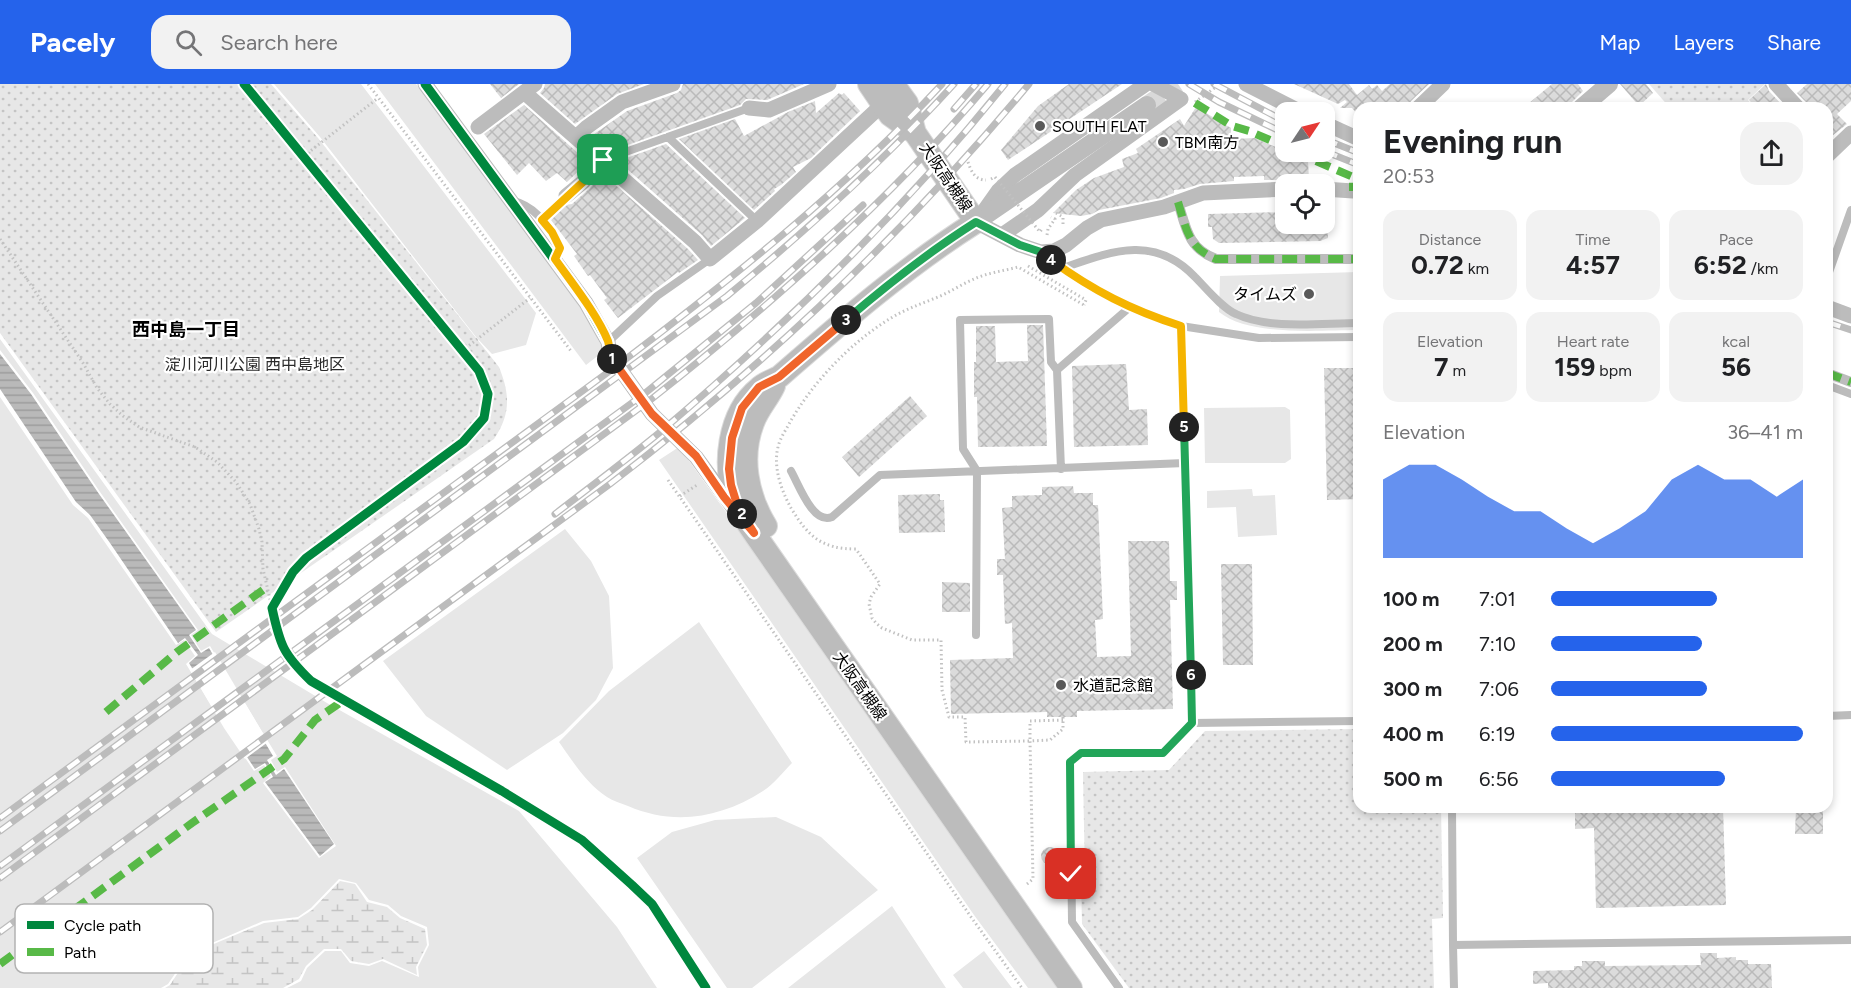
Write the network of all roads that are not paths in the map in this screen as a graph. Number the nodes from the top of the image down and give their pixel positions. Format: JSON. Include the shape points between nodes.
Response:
{"nodes":[{"id":1,"x":426,"y":84,"type":"edge"},
{"id":2,"x":673,"y":84,"type":"edge"},
{"id":3,"x":829,"y":84,"type":"edge"},
{"id":4,"x":869,"y":84,"type":"edge"},
{"id":5,"x":1146,"y":84,"type":"edge"},
{"id":6,"x":1153,"y":84,"type":"edge"},
{"id":7,"x":1246,"y":84,"type":"edge"},
{"id":8,"x":1443,"y":84,"type":"edge"},
{"id":9,"x":1776,"y":84,"type":"edge"},
{"id":10,"x":1600,"y":87,"type":"edge"},
{"id":11,"x":530,"y":88,"type":"edge"},
{"id":12,"x":888,"y":94,"type":"edge"},
{"id":13,"x":1281,"y":102,"type":"edge"},
{"id":14,"x":1425,"y":102,"type":"edge"},
{"id":15,"x":1586,"y":102,"type":"edge"},
{"id":16,"x":1792,"y":102,"type":"edge"},
{"id":17,"x":1147,"y":105,"type":"tunnel mouth"},
{"id":18,"x":749,"y":108,"type":"joint"},
{"id":19,"x":478,"y":127,"type":"dead end"},
{"id":20,"x":1335,"y":128,"type":"edge"},
{"id":21,"x":1851,"y":133,"type":"edge"},
{"id":22,"x":576,"y":137,"type":"junction"},
{"id":23,"x":668,"y":137,"type":"junction"},
{"id":24,"x":1353,"y":137,"type":"edge"},
{"id":25,"x":1833,"y":145,"type":"edge"},
{"id":26,"x":603,"y":160,"type":"junction"},
{"id":27,"x":1275,"y":190,"type":"edge"},
{"id":28,"x":1335,"y":190,"type":"edge"},
{"id":29,"x":1353,"y":191,"type":"dead end"},
{"id":30,"x":566,"y":196,"type":"joint"},
{"id":31,"x":512,"y":201,"type":"junction"},
{"id":32,"x":1178,"y":202,"type":"junction"},
{"id":33,"x":1851,"y":210,"type":"edge"},
{"id":34,"x":542,"y":220,"type":"junction"},
{"id":35,"x":757,"y":221,"type":"junction"},
{"id":36,"x":976,"y":222,"type":"junction"},
{"id":37,"x":1002,"y":235,"type":"junction"},
{"id":38,"x":1041,"y":252,"type":"junction"},
{"id":39,"x":1833,"y":258,"type":"edge"},
{"id":40,"x":555,"y":259,"type":"junction"},
{"id":41,"x":710,"y":259,"type":"junction"},
{"id":42,"x":1353,"y":259,"type":"edge"},
{"id":43,"x":1063,"y":268,"type":"junction"},
{"id":44,"x":1130,"y":307,"type":"junction"},
{"id":45,"x":1833,"y":309,"type":"edge"},
{"id":46,"x":1851,"y":316,"type":"edge"},
{"id":47,"x":1353,"y":322,"type":"edge"},
{"id":48,"x":1181,"y":326,"type":"junction"},
{"id":49,"x":1353,"y":337,"type":"edge"},
{"id":50,"x":608,"y":342,"type":"junction"},
{"id":51,"x":1057,"y":370,"type":"junction"},
{"id":52,"x":1833,"y":374,"type":"edge"},
{"id":53,"x":779,"y":377,"type":"junction"},
{"id":54,"x":1851,"y":382,"type":"edge"},
{"id":55,"x":1833,"y":387,"type":"edge"},
{"id":56,"x":1851,"y":394,"type":"edge"},
{"id":57,"x":1185,"y":463,"type":"junction"},
{"id":58,"x":1061,"y":469,"type":"junction"},
{"id":59,"x":791,"y":471,"type":"dead end"},
{"id":60,"x":977,"y":471,"type":"junction"},
{"id":61,"x":754,"y":533,"type":"junction"},
{"id":62,"x":976,"y":635,"type":"dead end"},
{"id":63,"x":1851,"y":715,"type":"edge"},
{"id":64,"x":1833,"y":716,"type":"edge"},
{"id":65,"x":1353,"y":721,"type":"edge"},
{"id":66,"x":1192,"y":723,"type":"junction"},
{"id":67,"x":1452,"y":813,"type":"edge"},
{"id":68,"x":1851,"y":940,"type":"edge"},
{"id":69,"x":1453,"y":945,"type":"junction"},
{"id":70,"x":1071,"y":988,"type":"edge"},
{"id":71,"x":1087,"y":988,"type":"edge"},
{"id":72,"x":1119,"y":988,"type":"edge"},
{"id":73,"x":1454,"y":988,"type":"edge"}],
"edges":[{"from":1,"to":31,"type":"street"},
{"from":2,"to":22,"type":"street","via":[[622,102]]},
{"from":3,"to":18,"type":"street","via":[[769,110]]},
{"from":4,"to":12,"type":"main road","name":"大阪高槻線"},
{"from":5,"to":36,"type":"street","via":[[1015,175]]},
{"from":6,"to":37,"type":"street","via":[[1181,99],[1075,174],[1038,210]]},
{"from":7,"to":13,"type":"street"},
{"from":8,"to":14,"type":"street"},
{"from":9,"to":16,"type":"street"},
{"from":10,"to":15,"type":"street"},
{"from":11,"to":19,"type":"street"},
{"from":11,"to":22,"type":"street"},
{"from":12,"to":35,"type":"street"},
{"from":12,"to":36,"type":"main road","name":"大阪高槻線","via":[[907,103],[915,133]]},
{"from":17,"to":36,"type":"street"},
{"from":18,"to":23,"type":"lane"},
{"from":20,"to":24,"type":"street"},
{"from":21,"to":25,"type":"street"},
{"from":22,"to":26,"type":"street"},
{"from":23,"to":26,"type":"lane"},
{"from":23,"to":35,"type":"lane"},
{"from":26,"to":30,"type":"street"},
{"from":26,"to":41,"type":"street"},
{"from":27,"to":32,"type":"street","via":[[1203,193]]},
{"from":28,"to":29,"type":"street"},
{"from":30,"to":34,"type":"lane"},
{"from":31,"to":34,"type":"lane","via":[[525,204]]},
{"from":31,"to":40,"type":"street"},
{"from":32,"to":38,"type":"street","via":[[1101,220],[1066,245]]},
{"from":32,"to":42,"type":"street","via":[[1193,243],[1216,259]]},
{"from":33,"to":39,"type":"lane"},
{"from":34,"to":40,"type":"lane","via":[[560,248]]},
{"from":35,"to":41,"type":"street"},
{"from":36,"to":37,"type":"street"},
{"from":36,"to":53,"type":"main road","name":"大阪高槻線","via":[[892,280]]},
{"from":37,"to":38,"type":"street"},
{"from":38,"to":43,"type":"lane"},
{"from":40,"to":50,"type":"street"},
{"from":41,"to":50,"type":"lane","via":[[657,297]]},
{"from":43,"to":44,"type":"lane"},
{"from":43,"to":47,"type":"lane","via":[[1094,257],[1150,250],[1183,265],[1234,313],[1265,323]]},
{"from":44,"to":48,"type":"lane"},
{"from":44,"to":51,"type":"lane"},
{"from":45,"to":46,"type":"street"},
{"from":48,"to":49,"type":"lane","via":[[1259,338]]},
{"from":48,"to":57,"type":"lane"},
{"from":50,"to":61,"type":"street","via":[[610,355],[652,414],[696,456]]},
{"from":51,"to":58,"type":"lane"},
{"from":51,"to":60,"type":"lane","via":[[1051,362],[1049,319],[960,320],[963,449]]},
{"from":52,"to":54,"type":"street"},
{"from":53,"to":61,"type":"main road","name":"大阪高槻線","via":[[759,387],[748,400],[732,438],[731,485]]},
{"from":53,"to":71,"type":"main road","name":"大阪高槻線","via":[[753,423],[748,443],[748,483],[759,515]]},
{"from":55,"to":56,"type":"lane"},
{"from":57,"to":58,"type":"lane"},
{"from":57,"to":66,"type":"lane"},
{"from":58,"to":60,"type":"lane"},
{"from":59,"to":60,"type":"lane","via":[[817,515],[827,519],[880,475]]},
{"from":60,"to":62,"type":"lane"},
{"from":61,"to":70,"type":"main road","name":"大阪高槻線"},
{"from":63,"to":64,"type":"lane"},
{"from":65,"to":66,"type":"lane"},
{"from":66,"to":72,"type":"lane","via":[[1163,753],[1081,753],[1070,762],[1072,922]]},
{"from":67,"to":69,"type":"lane"},
{"from":68,"to":69,"type":"lane"},
{"from":69,"to":73,"type":"lane"}]}
